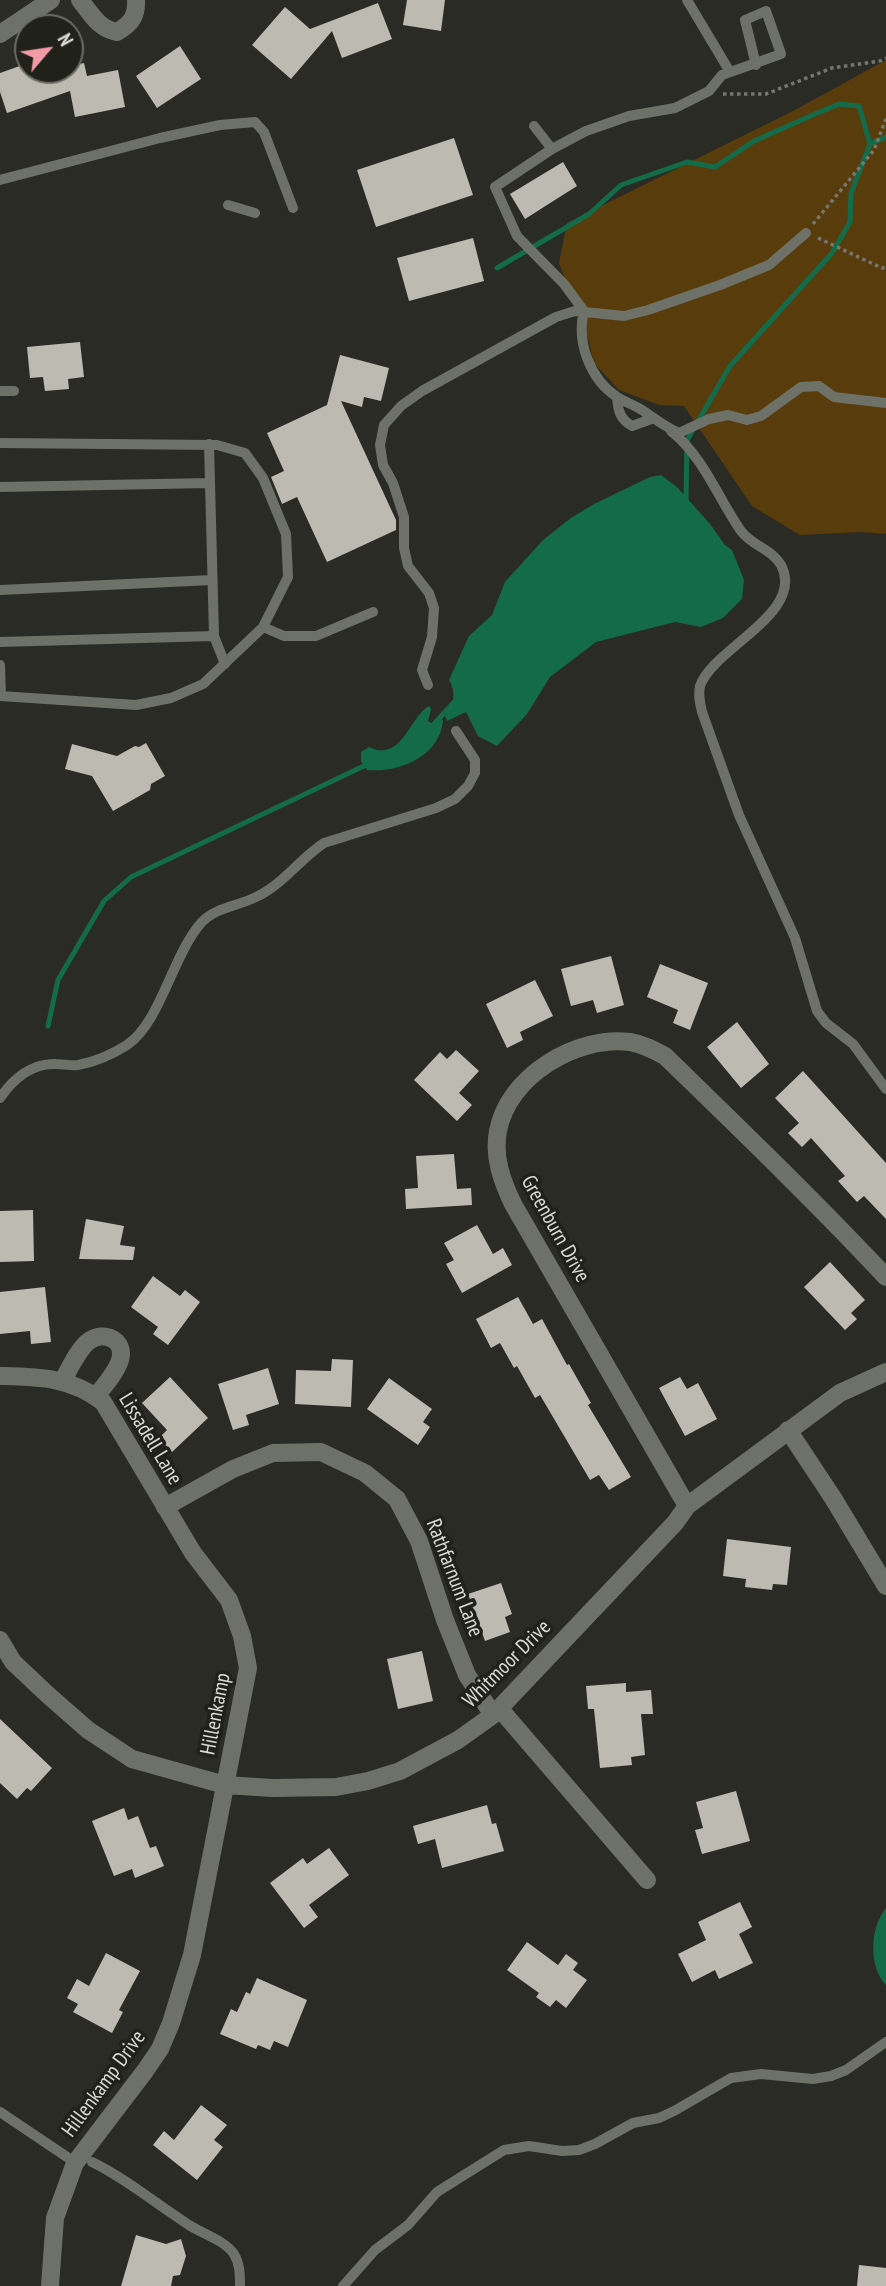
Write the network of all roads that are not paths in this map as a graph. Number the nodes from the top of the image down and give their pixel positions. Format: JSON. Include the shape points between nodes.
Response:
{"nodes":[{"id":1,"x":51,"y":0,"type":"edge"},
{"id":2,"x":80,"y":0,"type":"edge"},
{"id":3,"x":136,"y":0,"type":"edge"},
{"id":4,"x":687,"y":0,"type":"edge"},
{"id":5,"x":0,"y":34,"type":"edge"},
{"id":6,"x":755,"y":65,"type":"junction"},
{"id":7,"x":730,"y":72,"type":"junction"},
{"id":8,"x":534,"y":126,"type":"dead end"},
{"id":9,"x":552,"y":149,"type":"junction"},
{"id":10,"x":0,"y":180,"type":"edge"},
{"id":11,"x":228,"y":205,"type":"dead end"},
{"id":12,"x":293,"y":208,"type":"dead end"},
{"id":13,"x":255,"y":213,"type":"dead end"},
{"id":14,"x":806,"y":233,"type":"road end"},
{"id":15,"x":584,"y":311,"type":"junction"},
{"id":16,"x":0,"y":391,"type":"edge"},
{"id":17,"x":14,"y":391,"type":"dead end"},
{"id":18,"x":617,"y":397,"type":"junction"},
{"id":19,"x":886,"y":403,"type":"edge"},
{"id":20,"x":654,"y":418,"type":"junction"},
{"id":21,"x":669,"y":429,"type":"junction"},
{"id":22,"x":0,"y":443,"type":"edge"},
{"id":23,"x":209,"y":444,"type":"junction"},
{"id":24,"x":210,"y":483,"type":"junction"},
{"id":25,"x":0,"y":487,"type":"edge"},
{"id":26,"x":212,"y":580,"type":"junction"},
{"id":27,"x":0,"y":590,"type":"edge"},
{"id":28,"x":373,"y":612,"type":"dead end"},
{"id":29,"x":263,"y":627,"type":"junction"},
{"id":30,"x":214,"y":636,"type":"junction"},
{"id":31,"x":0,"y":642,"type":"edge"},
{"id":32,"x":225,"y":664,"type":"junction"},
{"id":33,"x":0,"y":665,"type":"edge"},
{"id":34,"x":428,"y":685,"type":"dead end"},
{"id":35,"x":0,"y":696,"type":"edge"},
{"id":36,"x":456,"y":731,"type":"dead end"},
{"id":37,"x":886,"y":1089,"type":"edge"},
{"id":38,"x":0,"y":1098,"type":"edge"},
{"id":39,"x":886,"y":1277,"type":"edge"},
{"id":40,"x":886,"y":1372,"type":"edge"},
{"id":41,"x":0,"y":1376,"type":"edge"},
{"id":42,"x":62,"y":1382,"type":"junction"},
{"id":43,"x":96,"y":1396,"type":"junction"},
{"id":44,"x":788,"y":1430,"type":"junction"},
{"id":45,"x":687,"y":1506,"type":"junction"},
{"id":46,"x":165,"y":1507,"type":"junction"},
{"id":47,"x":886,"y":1586,"type":"edge"},
{"id":48,"x":0,"y":1640,"type":"edge"},
{"id":49,"x":496,"y":1712,"type":"junction"},
{"id":50,"x":226,"y":1785,"type":"junction"},
{"id":51,"x":647,"y":1880,"type":"dead end"},
{"id":52,"x":886,"y":2042,"type":"edge"},
{"id":53,"x":0,"y":2112,"type":"edge"},
{"id":54,"x":67,"y":2157,"type":"dead end"},
{"id":55,"x":92,"y":2162,"type":"dead end"},
{"id":56,"x":50,"y":2286,"type":"edge"},
{"id":57,"x":240,"y":2286,"type":"edge"},
{"id":58,"x":342,"y":2286,"type":"edge"}],
"edges":[{"from":1,"to":5,"type":"street"},
{"from":2,"to":3,"type":"street","via":[[95,21],[117,32],[135,16]]},
{"from":4,"to":7,"type":"lane"},
{"from":6,"to":6,"type":"lane","via":[[781,54],[766,11],[745,20]]},
{"from":6,"to":7,"type":"lane"},
{"from":7,"to":9,"type":"lane","via":[[709,91],[675,108],[604,123]]},
{"from":8,"to":9,"type":"lane"},
{"from":9,"to":15,"type":"lane","via":[[495,187],[517,236]]},
{"from":10,"to":12,"type":"lane","via":[[160,138],[255,122],[264,132]]},
{"from":11,"to":13,"type":"lane"},
{"from":14,"to":15,"type":"lane","via":[[769,265],[720,285],[624,316]]},
{"from":15,"to":18,"type":"lane","via":[[580,325],[589,366]]},
{"from":15,"to":34,"type":"lane","via":[[556,317],[437,382],[401,406],[384,425],[383,465],[404,517],[408,566],[429,593],[434,608],[432,637],[422,670]]},
{"from":16,"to":17,"type":"lane"},
{"from":18,"to":20,"type":"lane"},
{"from":18,"to":20,"type":"lane","via":[[623,420],[632,426]]},
{"from":19,"to":21,"type":"lane","via":[[834,397],[819,386],[801,387],[761,416],[747,420],[728,415],[679,433]]},
{"from":20,"to":21,"type":"lane"},
{"from":21,"to":37,"type":"lane","via":[[700,464],[741,530],[771,553],[786,577],[769,615],[701,684],[700,704],[735,804],[795,938],[817,1011],[853,1044]]},
{"from":22,"to":23,"type":"lane"},
{"from":23,"to":24,"type":"lane"},
{"from":23,"to":29,"type":"lane","via":[[245,453],[263,478],[286,534],[288,576]]},
{"from":24,"to":25,"type":"lane"},
{"from":24,"to":26,"type":"lane"},
{"from":26,"to":27,"type":"lane"},
{"from":26,"to":30,"type":"lane"},
{"from":28,"to":29,"type":"lane","via":[[316,636],[284,636]]},
{"from":29,"to":32,"type":"lane"},
{"from":30,"to":31,"type":"lane"},
{"from":30,"to":32,"type":"lane"},
{"from":32,"to":35,"type":"lane","via":[[203,684],[171,698],[136,705]]},
{"from":33,"to":35,"type":"lane"},
{"from":36,"to":38,"type":"lane","via":[[475,760],[475,773],[455,799],[324,843],[257,897],[203,920],[189,938],[142,1032],[100,1059],[33,1069],[12,1081]]},
{"from":39,"to":45,"type":"street","name":"Greenburn Drive","via":[[755,1143],[665,1056],[650,1048],[631,1042],[600,1042],[556,1058],[517,1090],[504,1110],[498,1132],[496,1156],[502,1181]]},
{"from":40,"to":44,"type":"street","name":"Whitmoor Drive","via":[[840,1393]]},
{"from":41,"to":42,"type":"street","name":"Lissadell Lane"},
{"from":42,"to":43,"type":"street","name":"Lissadell Lane"},
{"from":42,"to":43,"type":"street","name":"Lissadell Lane","via":[[87,1342],[99,1336],[113,1338],[121,1359]]},
{"from":43,"to":46,"type":"street","name":"Lissadell Lane"},
{"from":44,"to":45,"type":"street","name":"Whitmoor Drive"},
{"from":44,"to":47,"type":"street"},
{"from":45,"to":49,"type":"street","name":"Whitmoor Drive"},
{"from":46,"to":49,"type":"street","name":"Rathfarnum Lane","via":[[233,1469],[274,1453],[321,1452],[365,1473],[397,1499],[419,1541],[467,1675]]},
{"from":46,"to":50,"type":"street","name":"Hillenkamp","via":[[192,1553],[229,1600],[242,1636],[248,1668]]},
{"from":48,"to":50,"type":"street","name":"Whitmoor Drive","via":[[13,1662],[48,1695],[88,1730],[132,1759]]},
{"from":49,"to":50,"type":"street","name":"Whitmoor Drive","via":[[458,1740],[368,1781],[336,1787]]},
{"from":49,"to":51,"type":"street","name":"Rathfarnum Lane"},
{"from":50,"to":56,"type":"street","name":"Hillenkamp Drive","via":[[192,1955],[171,2022],[160,2049],[75,2163],[55,2218]]},
{"from":52,"to":58,"type":"lane","via":[[831,2076],[731,2078],[674,2111],[633,2123],[579,2150],[531,2146],[504,2150],[437,2192]]},
{"from":53,"to":54,"type":"lane"},
{"from":55,"to":57,"type":"lane","via":[[225,2244],[239,2266]]}]}
